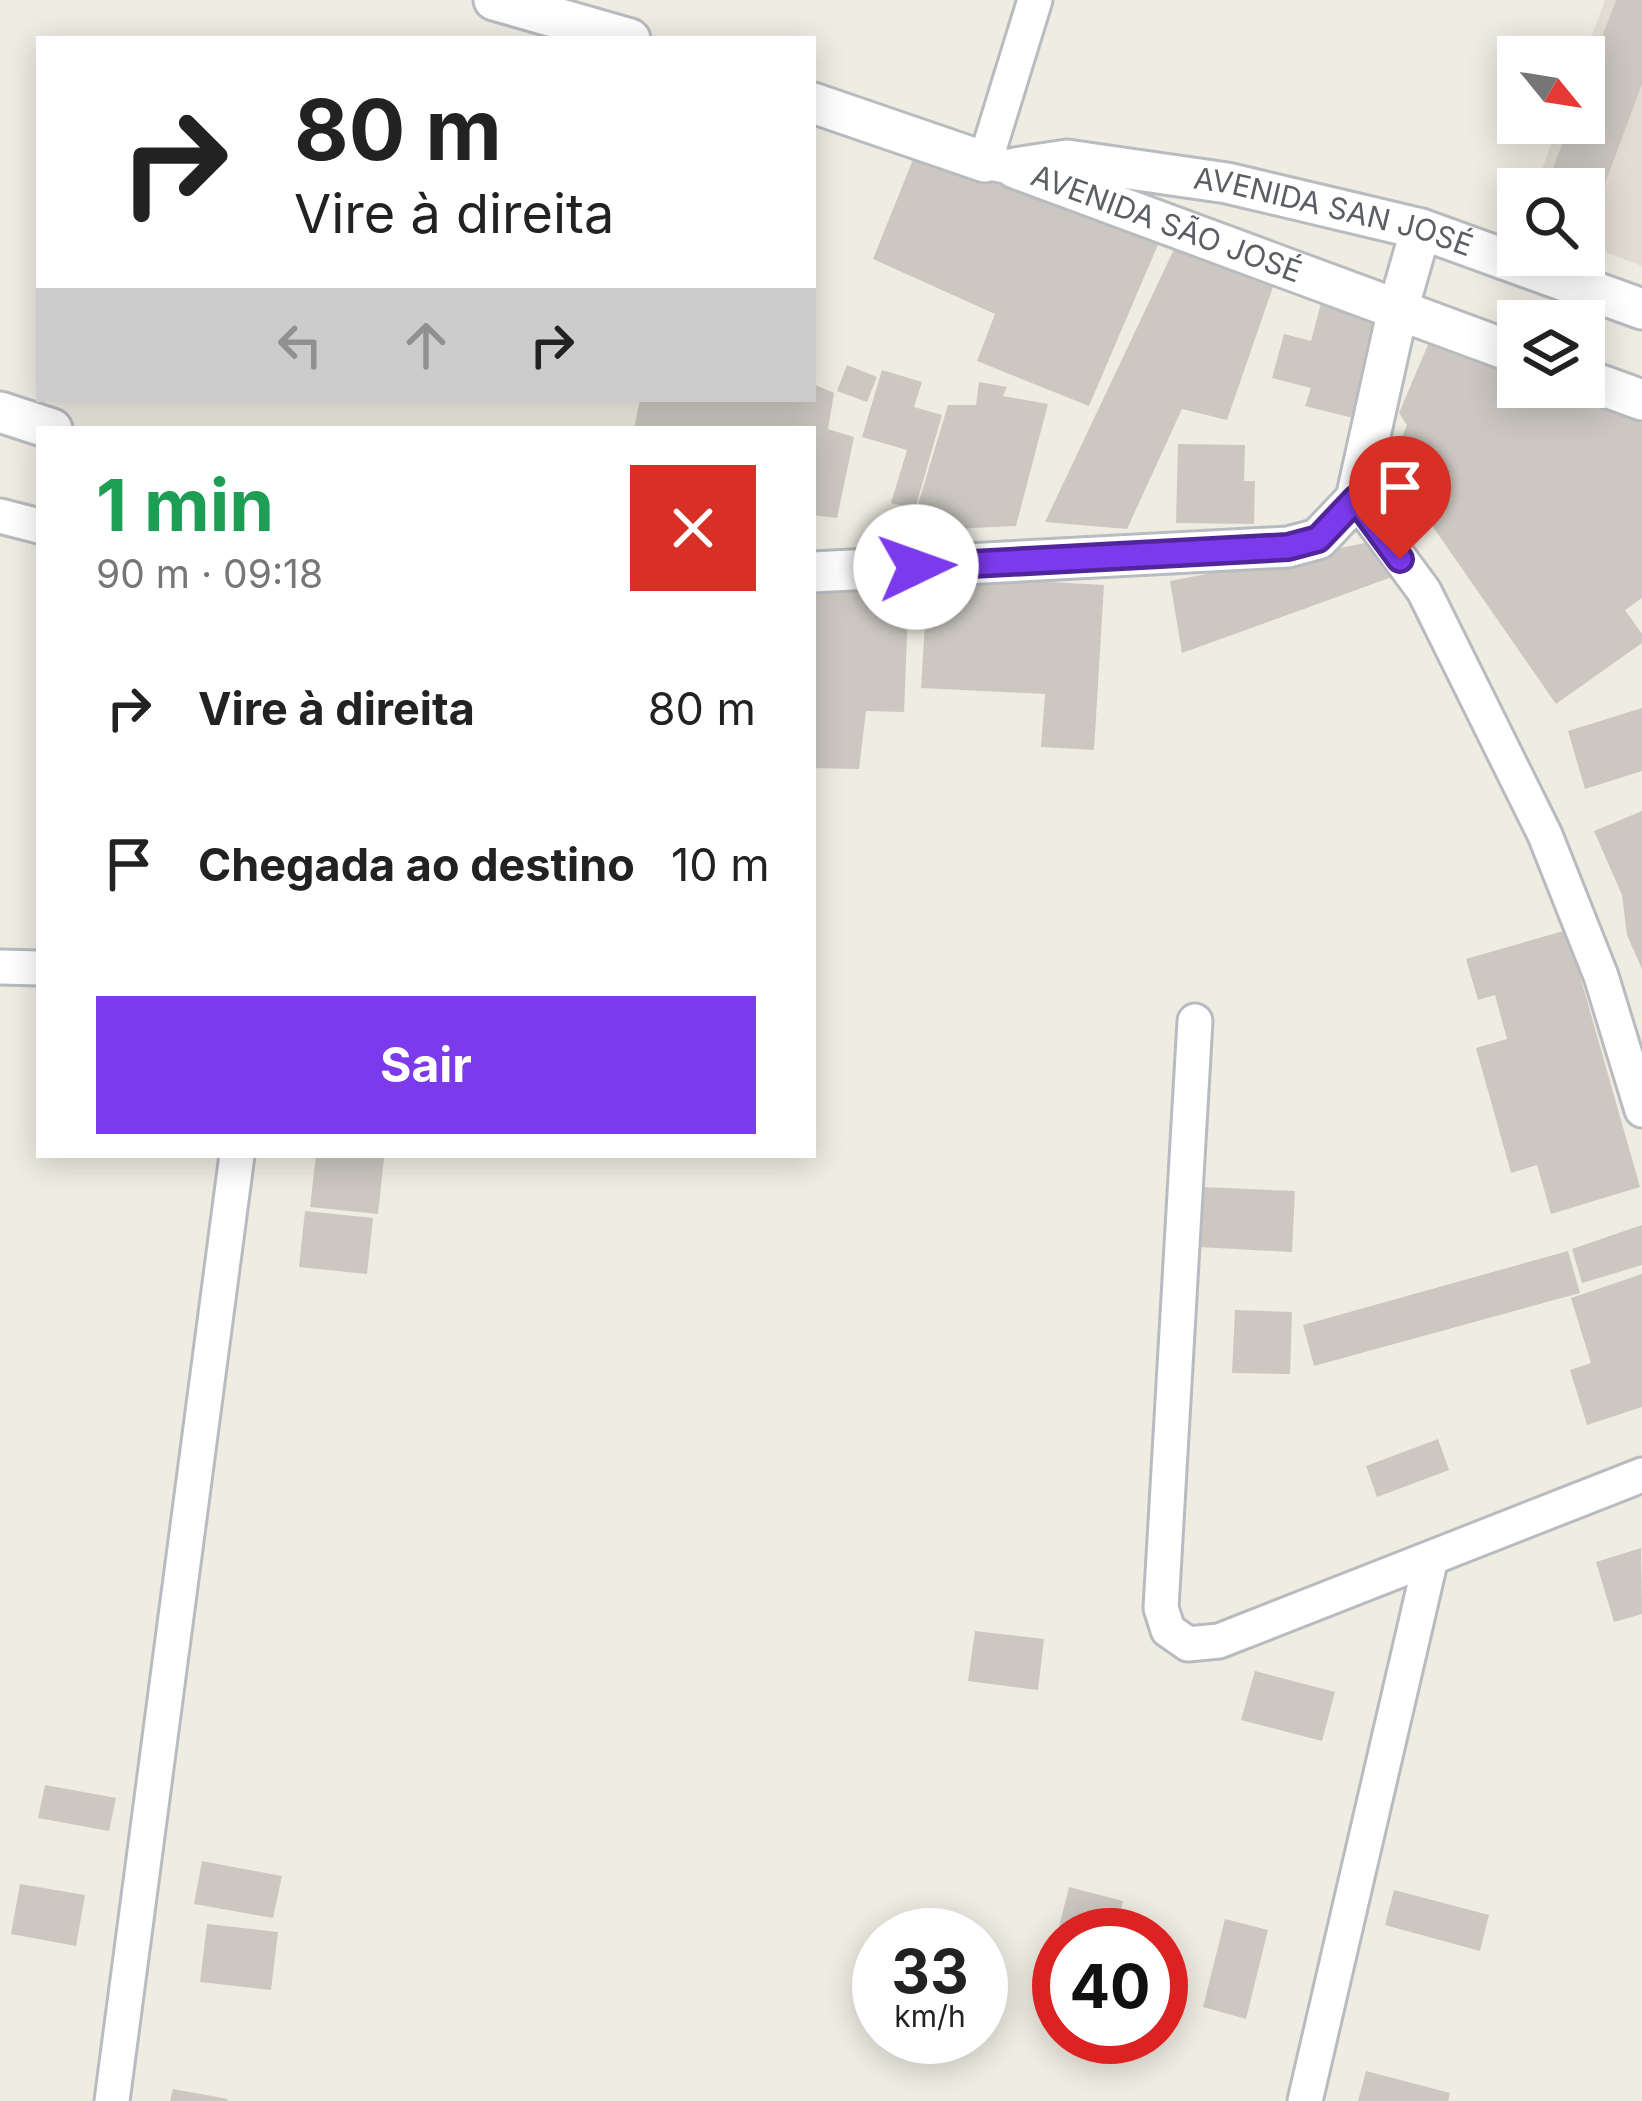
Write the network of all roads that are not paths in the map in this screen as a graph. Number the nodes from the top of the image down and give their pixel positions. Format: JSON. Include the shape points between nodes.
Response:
{"nodes":[{"id":1,"x":494,"y":0,"type":"edge"},
{"id":2,"x":1034,"y":0,"type":"edge"},
{"id":3,"x":620,"y":36,"type":"edge"},
{"id":4,"x":816,"y":104,"type":"edge"},
{"id":5,"x":1000,"y":165,"type":"junction"},
{"id":6,"x":1172,"y":174,"type":"junction"},
{"id":7,"x":1154,"y":220,"type":"junction"},
{"id":8,"x":1421,"y":229,"type":"junction"},
{"id":9,"x":1398,"y":309,"type":"junction"},
{"id":10,"x":1642,"y":309,"type":"edge"},
{"id":11,"x":1497,"y":346,"type":"edge"},
{"id":12,"x":1605,"y":387,"type":"edge"},
{"id":13,"x":1642,"y":400,"type":"edge"},
{"id":14,"x":0,"y":412,"type":"edge"},
{"id":15,"x":43,"y":426,"type":"edge"},
{"id":16,"x":1356,"y":499,"type":"junction"},
{"id":17,"x":0,"y":516,"type":"edge"},
{"id":18,"x":36,"y":525,"type":"edge"},
{"id":19,"x":816,"y":572,"type":"edge"},
{"id":20,"x":0,"y":967,"type":"edge"},
{"id":21,"x":36,"y":968,"type":"edge"},
{"id":22,"x":1196,"y":1021,"type":"dead end"},
{"id":23,"x":1642,"y":1110,"type":"edge"},
{"id":24,"x":237,"y":1158,"type":"edge"},
{"id":25,"x":1642,"y":1475,"type":"edge"},
{"id":26,"x":1431,"y":1558,"type":"junction"},
{"id":27,"x":112,"y":2101,"type":"edge"},
{"id":28,"x":1306,"y":2101,"type":"edge"}],
"edges":[{"from":1,"to":3,"type":"street"},
{"from":2,"to":5,"type":"street"},
{"from":4,"to":5,"type":"street","name":"AVENIDA SÃO JOSÉ"},
{"from":5,"to":6,"type":"street","name":"AVENIDA SAN JOSÉ","via":[[1066,160]]},
{"from":5,"to":7,"type":"street","name":"AVENIDA SÃO JOSÉ"},
{"from":6,"to":7,"type":"street","via":[[1158,191]]},
{"from":6,"to":8,"type":"street","name":"AVENIDA SAN JOSÉ"},
{"from":7,"to":9,"type":"street","name":"AVENIDA SÃO JOSÉ"},
{"from":8,"to":9,"type":"street"},
{"from":8,"to":10,"type":"street","name":"AVENIDA SAN JOSÉ"},
{"from":9,"to":11,"type":"street","name":"AVENIDA SÃO JOSÉ"},
{"from":9,"to":16,"type":"street"},
{"from":12,"to":13,"type":"street"},
{"from":14,"to":15,"type":"street"},
{"from":16,"to":19,"type":"street","via":[[1318,539],[1288,547]]},
{"from":16,"to":23,"type":"street","via":[[1424,591],[1546,835]]},
{"from":17,"to":18,"type":"street"},
{"from":20,"to":21,"type":"street"},
{"from":22,"to":26,"type":"street","via":[[1161,1608],[1168,1630],[1188,1644],[1219,1641]]},
{"from":24,"to":27,"type":"street"},
{"from":25,"to":26,"type":"street"},
{"from":26,"to":28,"type":"street"}]}
